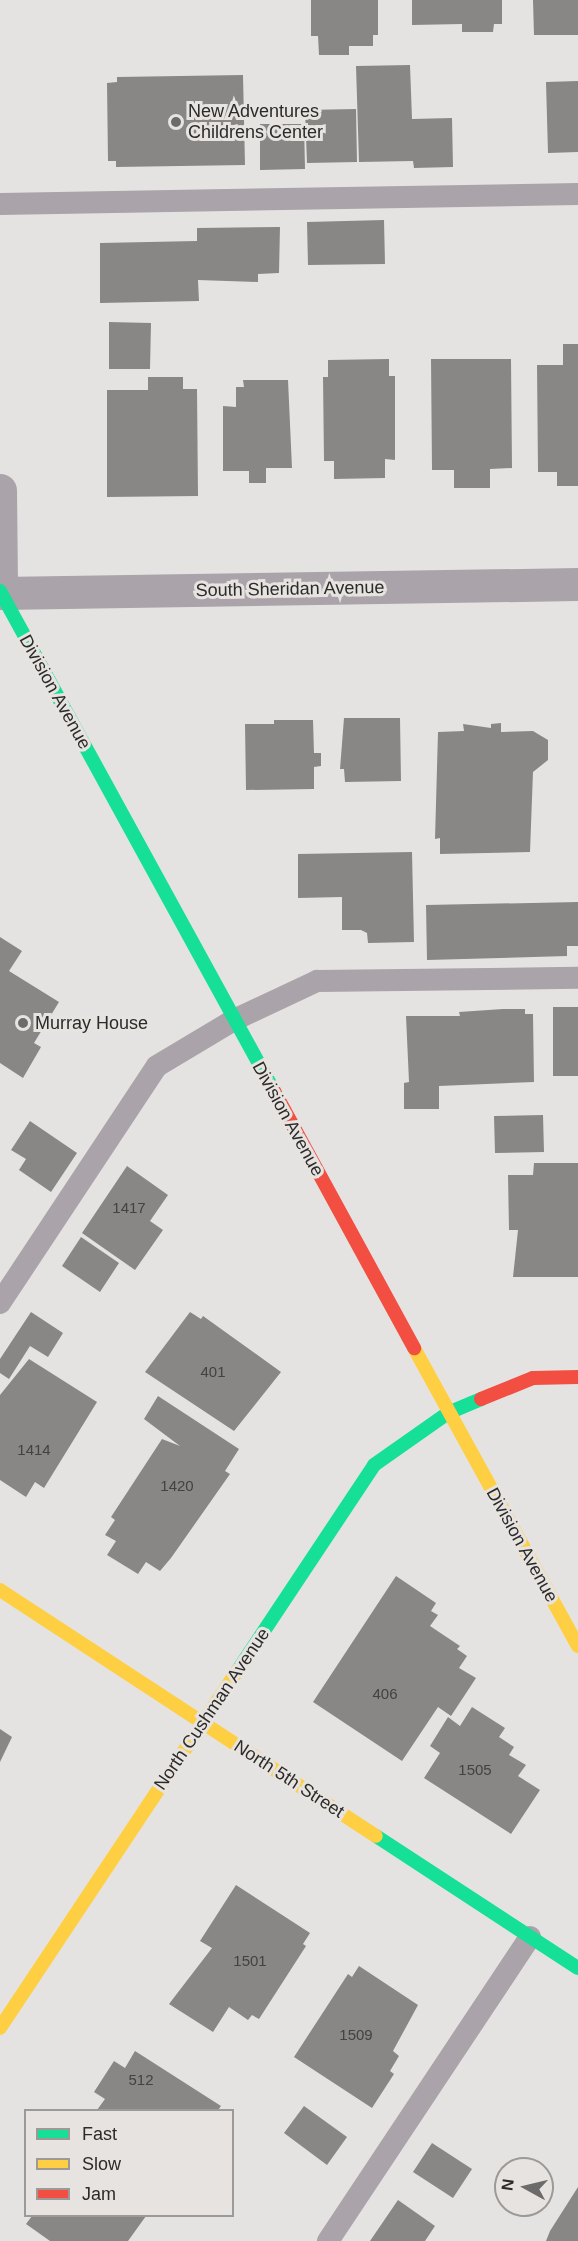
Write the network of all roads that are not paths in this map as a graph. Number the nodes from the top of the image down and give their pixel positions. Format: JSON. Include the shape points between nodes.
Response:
{"nodes":[{"id":1,"x":578,"y":194,"type":"edge"},
{"id":2,"x":0,"y":204,"type":"edge"},
{"id":3,"x":0,"y":490,"type":"edge"},
{"id":4,"x":578,"y":584,"type":"edge"},
{"id":5,"x":0,"y":593,"type":"edge"},
{"id":6,"x":578,"y":978,"type":"edge"},
{"id":7,"x":234,"y":1020,"type":"junction"},
{"id":8,"x":0,"y":1303,"type":"edge"},
{"id":9,"x":578,"y":1377,"type":"edge"},
{"id":10,"x":448,"y":1413,"type":"junction"},
{"id":11,"x":0,"y":1590,"type":"edge"},
{"id":12,"x":578,"y":1646,"type":"edge"},
{"id":13,"x":202,"y":1723,"type":"junction"},
{"id":14,"x":530,"y":1936,"type":"junction"},
{"id":15,"x":578,"y":1968,"type":"edge"},
{"id":16,"x":0,"y":2028,"type":"edge"},
{"id":17,"x":328,"y":2241,"type":"edge"}],
"edges":[{"from":1,"to":2,"type":"lane"},
{"from":3,"to":5,"type":"street"},
{"from":4,"to":5,"type":"street","name":"South Sheridan Avenue"},
{"from":5,"to":7,"type":"street","name":"Division Avenue"},
{"from":6,"to":7,"type":"lane","via":[[317,981]]},
{"from":7,"to":8,"type":"lane","via":[[158,1066]]},
{"from":7,"to":10,"type":"street","name":"Division Avenue"},
{"from":9,"to":10,"type":"street","name":"North Cushman Avenue","via":[[533,1378]]},
{"from":10,"to":12,"type":"street","name":"Division Avenue"},
{"from":10,"to":13,"type":"street","name":"North Cushman Avenue","via":[[374,1465]]},
{"from":11,"to":13,"type":"street","name":"North 5th Street"},
{"from":13,"to":14,"type":"street","name":"North 5th Street"},
{"from":13,"to":16,"type":"street","name":"North Cushman Avenue"},
{"from":14,"to":15,"type":"street","name":"North 5th Street"},
{"from":14,"to":17,"type":"lane"}]}
